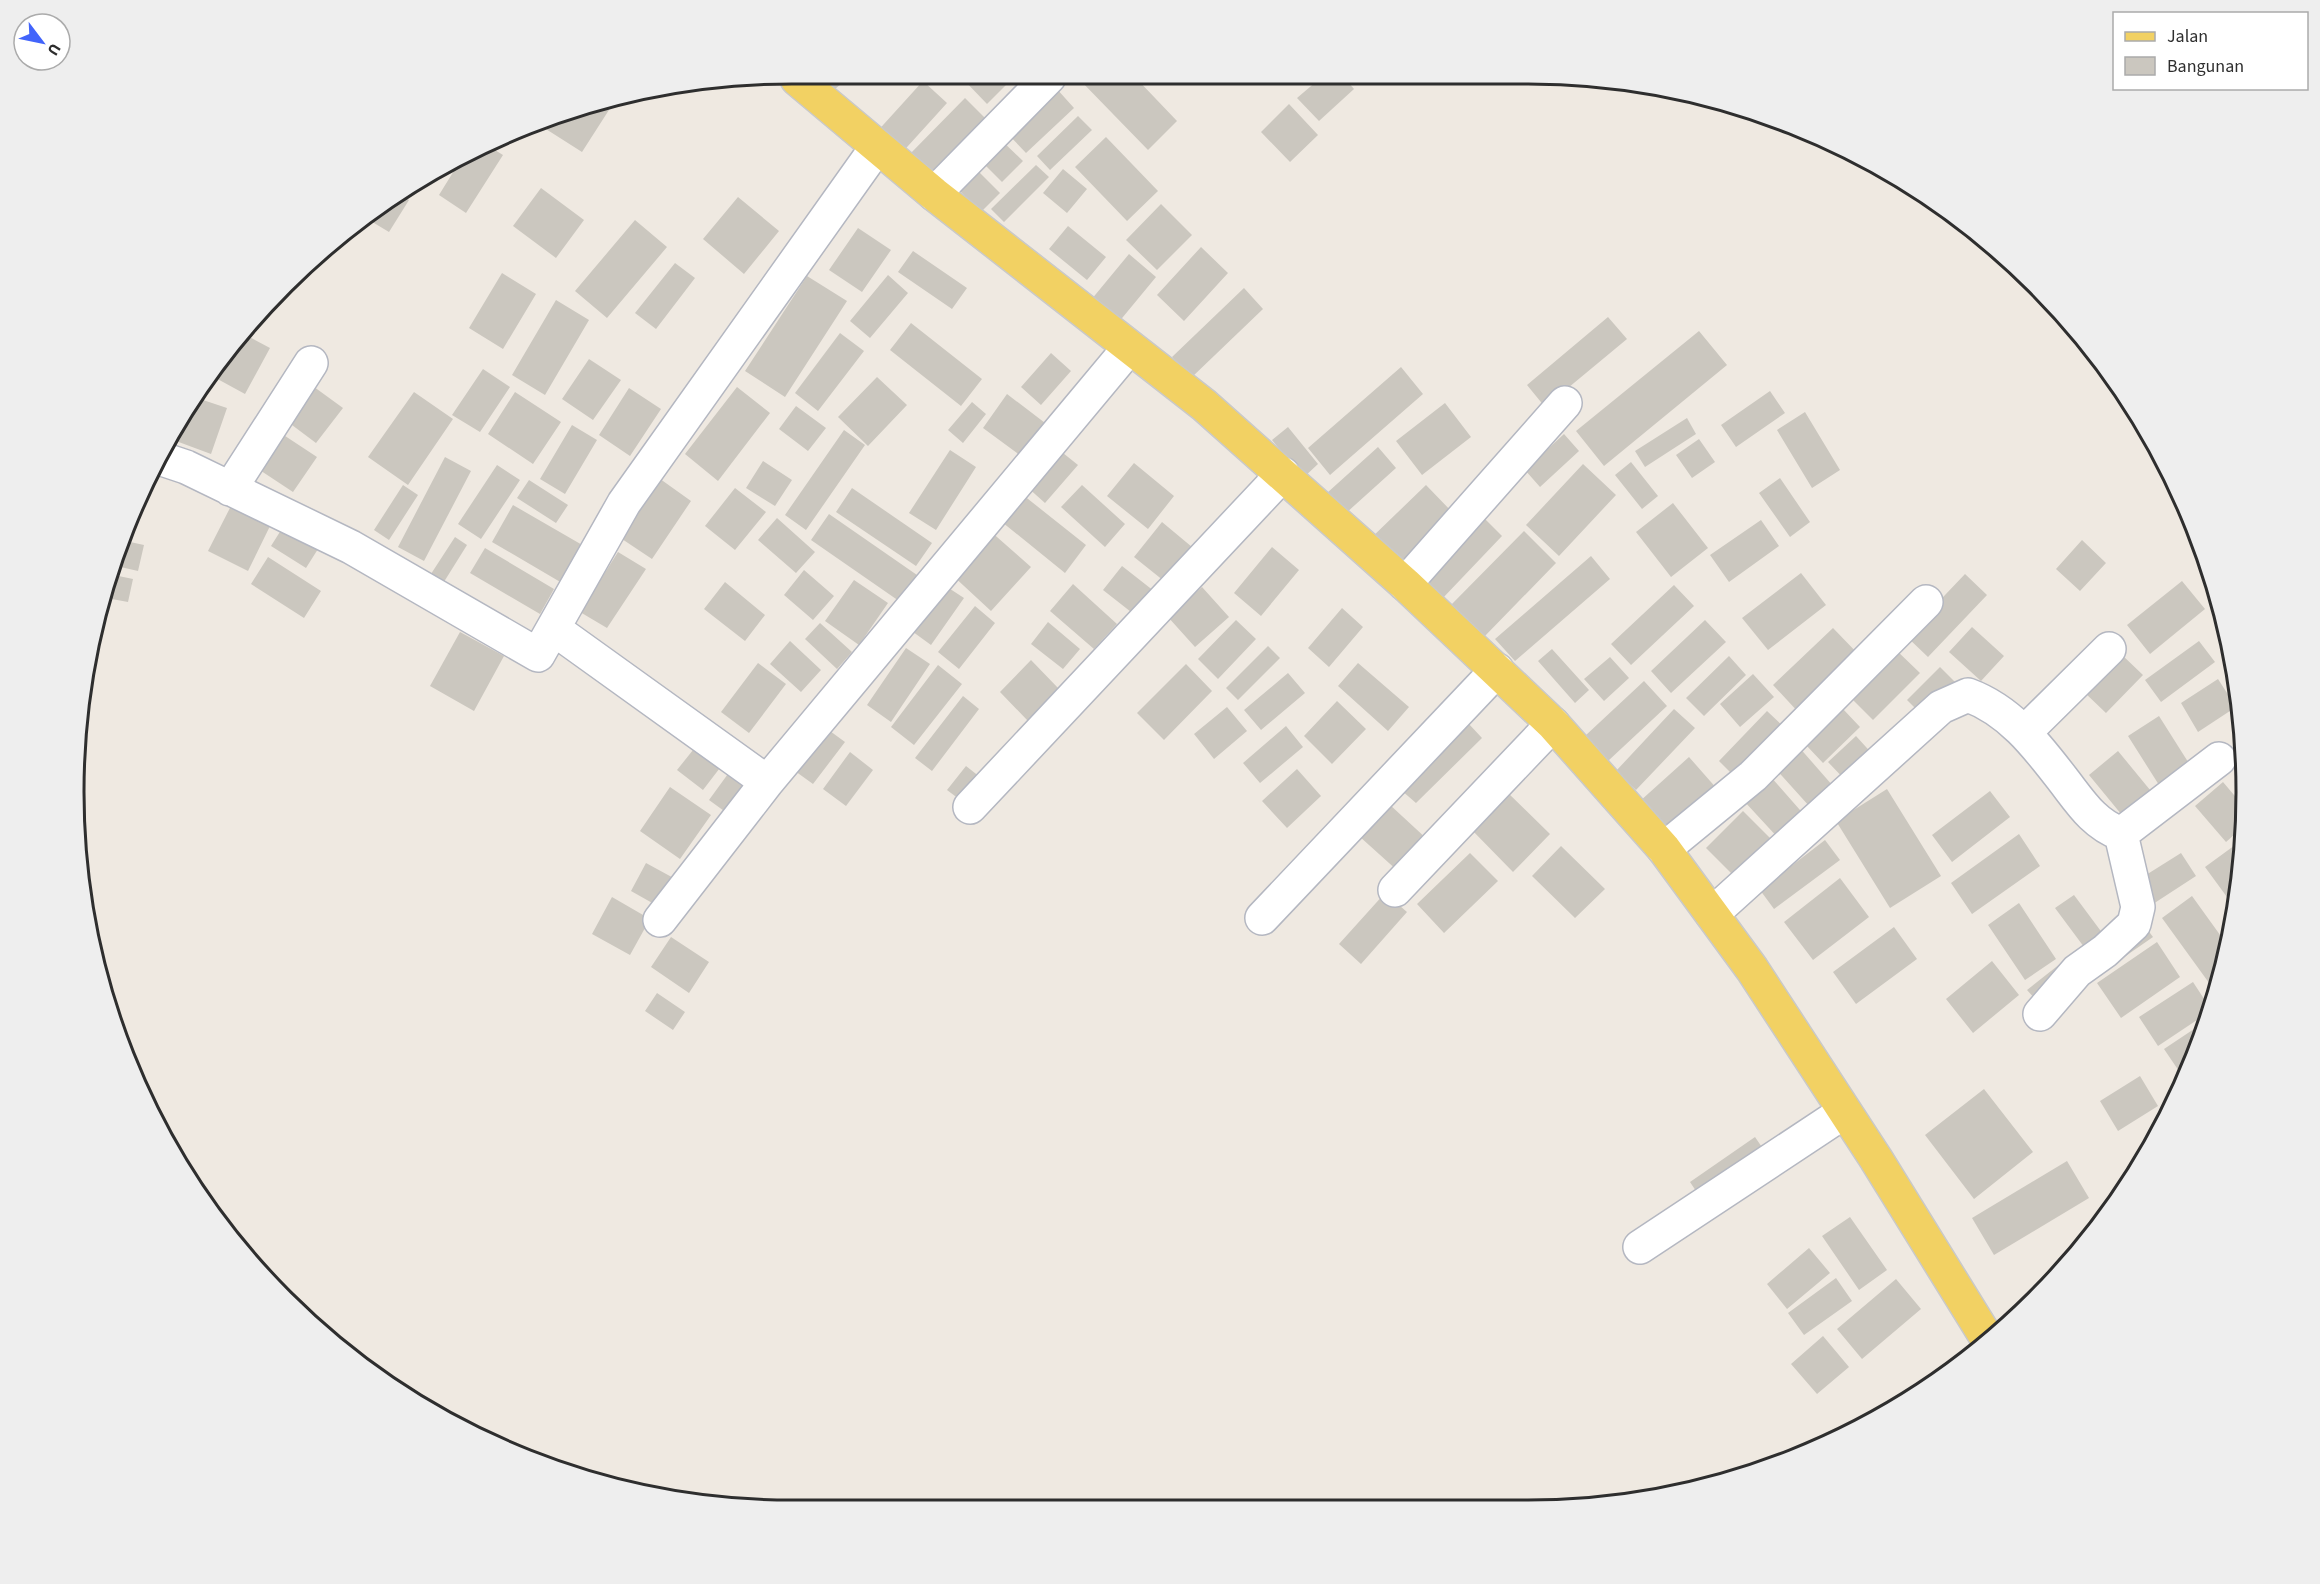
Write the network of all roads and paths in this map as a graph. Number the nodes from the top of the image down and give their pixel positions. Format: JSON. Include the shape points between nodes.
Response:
{"nodes":[{"id":1,"x":803,"y":84,"type":"edge"},
{"id":2,"x":1042,"y":84,"type":"edge"},
{"id":3,"x":877,"y":147,"type":"junction"},
{"id":4,"x":934,"y":194,"type":"junction"},
{"id":5,"x":1129,"y":348,"type":"junction"},
{"id":6,"x":311,"y":363,"type":"dead end"},
{"id":7,"x":1565,"y":402,"type":"dead end"},
{"id":8,"x":167,"y":461,"type":"edge"},
{"id":9,"x":1283,"y":474,"type":"junction"},
{"id":10,"x":230,"y":489,"type":"junction"},
{"id":11,"x":1405,"y":584,"type":"junction"},
{"id":12,"x":1926,"y":602,"type":"dead end"},
{"id":13,"x":554,"y":629,"type":"junction"},
{"id":14,"x":2109,"y":649,"type":"dead end"},
{"id":15,"x":1497,"y":670,"type":"junction"},
{"id":16,"x":1553,"y":724,"type":"junction"},
{"id":17,"x":2025,"y":732,"type":"junction"},
{"id":18,"x":2219,"y":759,"type":"dead end"},
{"id":19,"x":766,"y":782,"type":"junction"},
{"id":20,"x":970,"y":807,"type":"dead end"},
{"id":21,"x":2121,"y":834,"type":"junction"},
{"id":22,"x":1664,"y":849,"type":"junction"},
{"id":23,"x":1395,"y":890,"type":"dead end"},
{"id":24,"x":1712,"y":914,"type":"junction"},
{"id":25,"x":1262,"y":918,"type":"dead end"},
{"id":26,"x":660,"y":920,"type":"dead end"},
{"id":27,"x":2040,"y":1014,"type":"dead end"},
{"id":28,"x":1844,"y":1112,"type":"junction"},
{"id":29,"x":1640,"y":1247,"type":"dead end"},
{"id":30,"x":1984,"y":1333,"type":"edge"}],
"edges":[{"from":1,"to":3,"type":"main road"},
{"from":2,"to":4,"type":"street"},
{"from":3,"to":4,"type":"main road"},
{"from":3,"to":13,"type":"street","via":[[624,503]]},
{"from":4,"to":5,"type":"main road"},
{"from":5,"to":9,"type":"main road","via":[[1204,405]]},
{"from":5,"to":19,"type":"street"},
{"from":6,"to":10,"type":"street"},
{"from":7,"to":11,"type":"street"},
{"from":8,"to":10,"type":"street"},
{"from":9,"to":11,"type":"main road"},
{"from":9,"to":20,"type":"street"},
{"from":10,"to":13,"type":"street","via":[[351,547],[538,655]]},
{"from":11,"to":15,"type":"main road"},
{"from":12,"to":22,"type":"street","via":[[1753,776]]},
{"from":13,"to":19,"type":"street"},
{"from":14,"to":17,"type":"street"},
{"from":15,"to":16,"type":"main road"},
{"from":15,"to":25,"type":"street"},
{"from":16,"to":22,"type":"main road"},
{"from":16,"to":23,"type":"street"},
{"from":17,"to":21,"type":"street","via":[[2084,809],[2107,829]]},
{"from":17,"to":24,"type":"street","via":[[1990,703],[1968,696],[1941,707]]},
{"from":18,"to":21,"type":"street"},
{"from":19,"to":26,"type":"street"},
{"from":21,"to":27,"type":"street","via":[[2138,907],[2133,924],[2077,971]]},
{"from":22,"to":24,"type":"main road"},
{"from":24,"to":28,"type":"main road"},
{"from":28,"to":29,"type":"street"},
{"from":28,"to":30,"type":"main road"}]}
